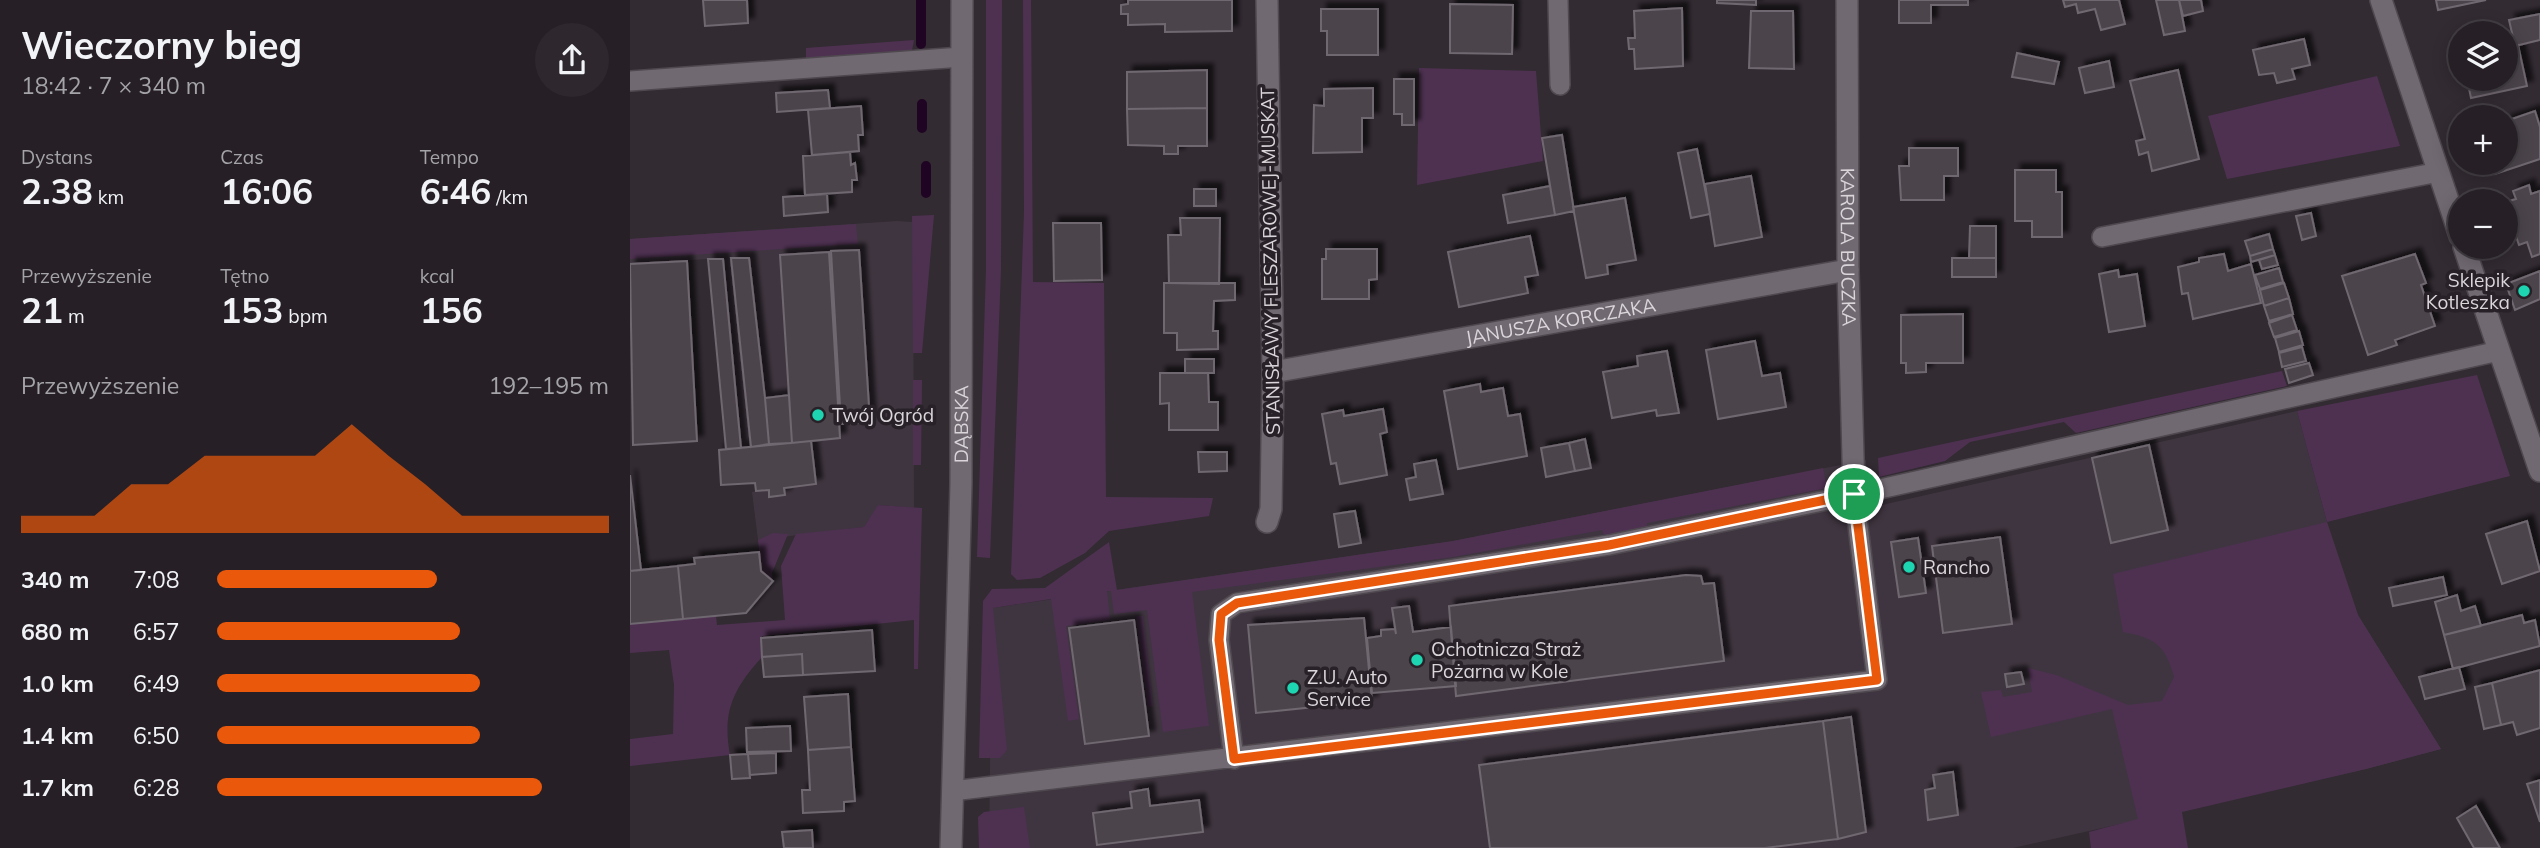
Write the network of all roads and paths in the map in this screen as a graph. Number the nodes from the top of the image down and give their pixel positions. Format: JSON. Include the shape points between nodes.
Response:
{"nodes":[{"id":1,"x":962,"y":0,"type":"edge"},
{"id":2,"x":1267,"y":0,"type":"edge"},
{"id":3,"x":1558,"y":0,"type":"edge"},
{"id":4,"x":1847,"y":0,"type":"edge"},
{"id":5,"x":2381,"y":0,"type":"edge"},
{"id":6,"x":962,"y":57,"type":"junction"},
{"id":7,"x":630,"y":81,"type":"edge"},
{"id":8,"x":1560,"y":85,"type":"dead end"},
{"id":9,"x":2439,"y":172,"type":"junction"},
{"id":10,"x":2448,"y":199,"type":"edge"},
{"id":11,"x":2102,"y":237,"type":"dead end"},
{"id":12,"x":2468,"y":259,"type":"edge"},
{"id":13,"x":1848,"y":270,"type":"junction"},
{"id":14,"x":2499,"y":351,"type":"junction"},
{"id":15,"x":1273,"y":372,"type":"junction"},
{"id":16,"x":2540,"y":471,"type":"edge"},
{"id":17,"x":1854,"y":494,"type":"junction"},
{"id":18,"x":1267,"y":522,"type":"dead end"},
{"id":19,"x":1234,"y":759,"type":"junction"},
{"id":20,"x":952,"y":791,"type":"junction"},
{"id":21,"x":951,"y":848,"type":"edge"}],
"edges":[{"from":1,"to":6,"type":"street","name":"DĄBSKA"},
{"from":2,"to":15,"type":"street","name":"STANISŁAWY FLESZAROWEJ-MUSKAT"},
{"from":3,"to":8,"type":"lane"},
{"from":4,"to":13,"type":"street","name":"KAROLA BUCZKA"},
{"from":5,"to":9,"type":"street"},
{"from":6,"to":7,"type":"lane"},
{"from":6,"to":20,"type":"street","name":"DĄBSKA","via":[[961,484]]},
{"from":9,"to":10,"type":"street"},
{"from":9,"to":11,"type":"lane"},
{"from":12,"to":14,"type":"street"},
{"from":13,"to":15,"type":"street","name":"JANUSZA KORCZAKA"},
{"from":13,"to":17,"type":"street","name":"KAROLA BUCZKA"},
{"from":14,"to":16,"type":"street"},
{"from":14,"to":17,"type":"lane"},
{"from":15,"to":18,"type":"street","name":"STANISŁAWY FLESZAROWEJ-MUSKAT"},
{"from":17,"to":19,"type":"lane","via":[[1609,545],[1237,603],[1221,614],[1219,640]]},
{"from":17,"to":19,"type":"lane","via":[[1877,680]]},
{"from":19,"to":20,"type":"lane"},
{"from":20,"to":21,"type":"street","name":"DĄBSKA"}]}
